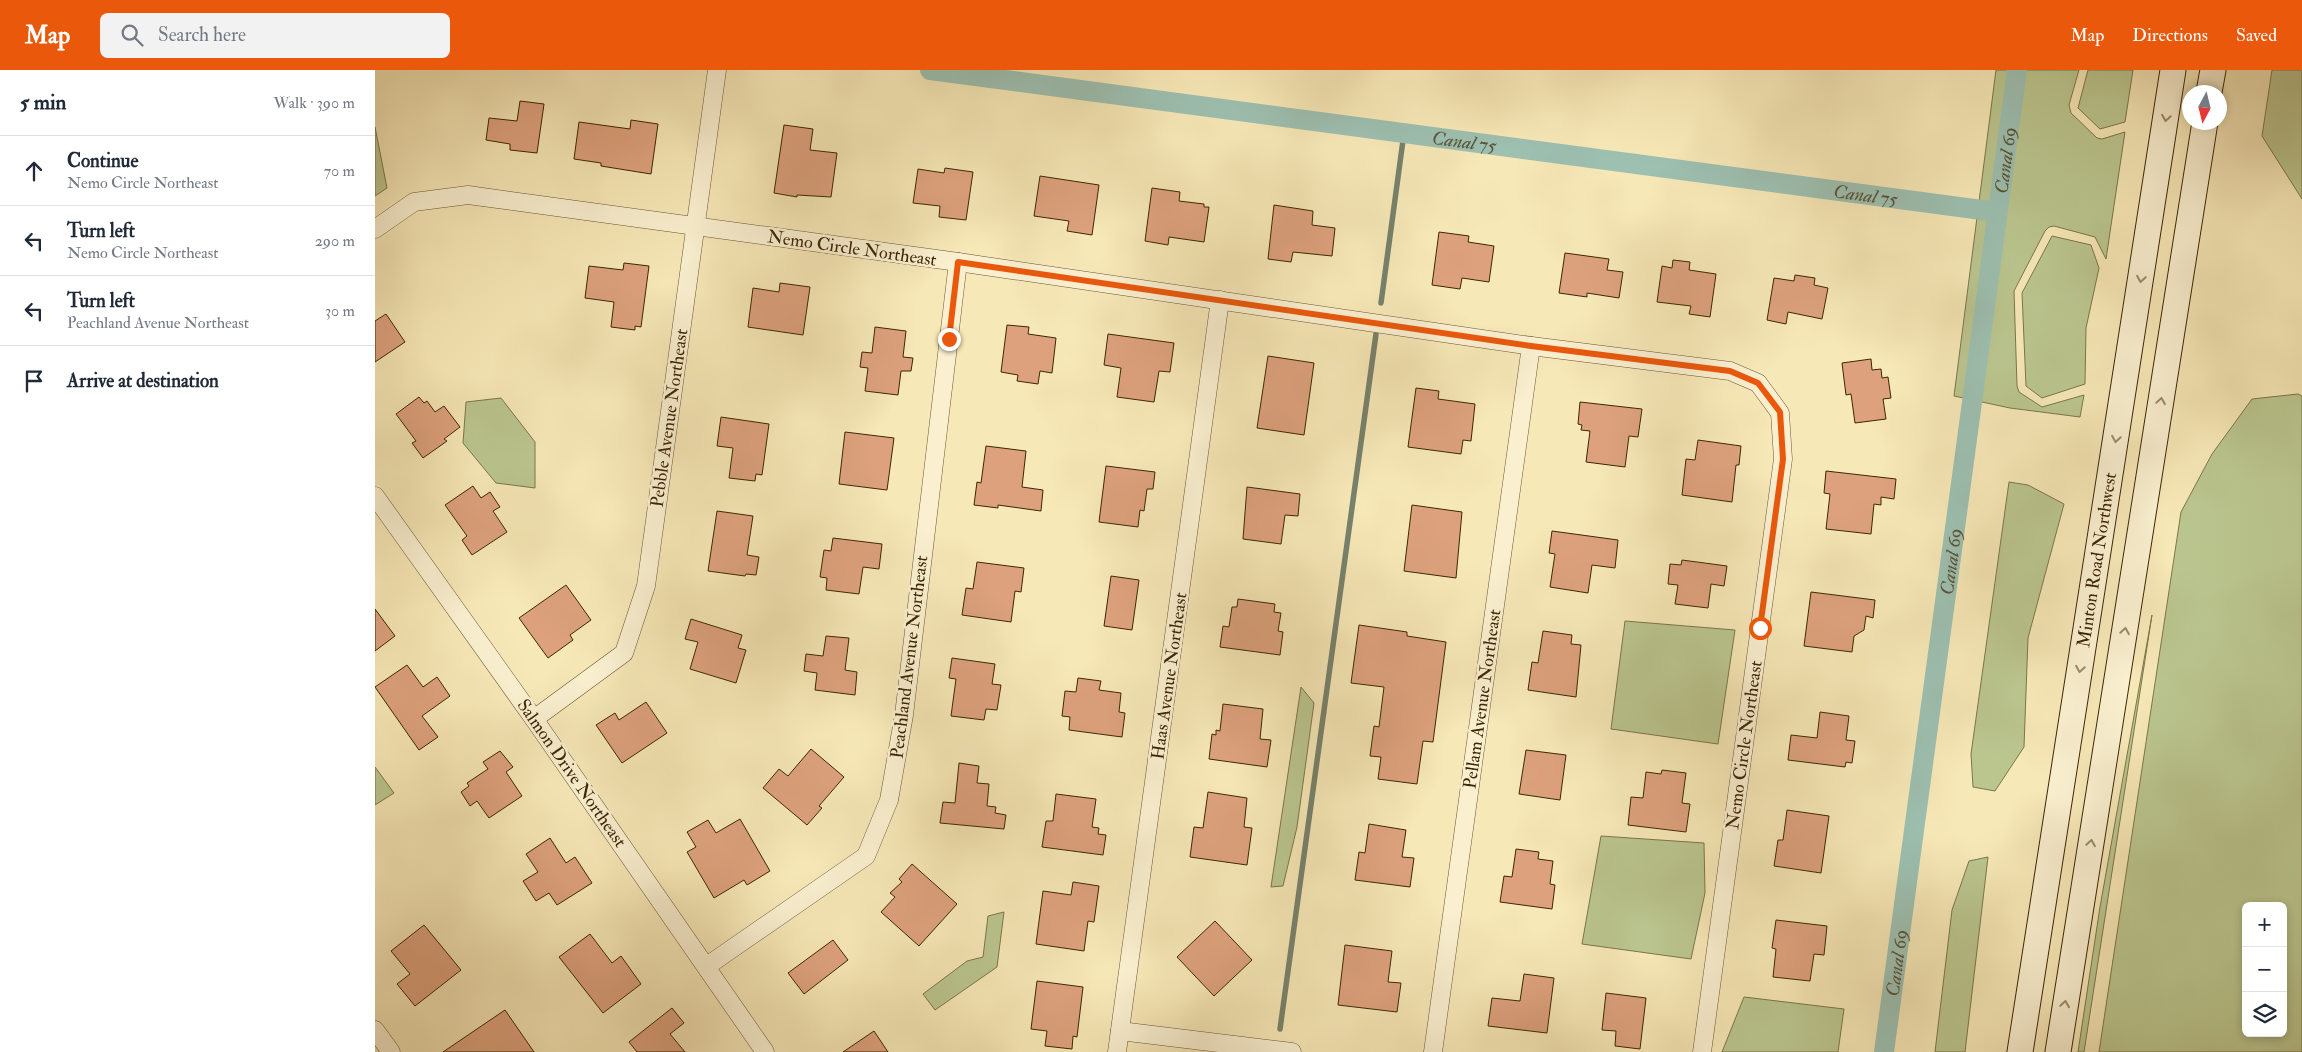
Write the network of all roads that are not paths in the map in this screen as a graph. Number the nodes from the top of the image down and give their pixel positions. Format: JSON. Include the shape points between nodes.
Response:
{"nodes":[{"id":1,"x":717,"y":70,"type":"edge"},
{"id":2,"x":2173,"y":70,"type":"edge"},
{"id":3,"x":2213,"y":70,"type":"edge"},
{"id":4,"x":2210,"y":85,"type":"edge"},
{"id":5,"x":2204,"y":130,"type":"edge"},
{"id":6,"x":696,"y":227,"type":"junction"},
{"id":7,"x":375,"y":229,"type":"edge"},
{"id":8,"x":958,"y":262,"type":"junction"},
{"id":9,"x":1220,"y":300,"type":"junction"},
{"id":10,"x":1531,"y":346,"type":"junction"},
{"id":11,"x":375,"y":496,"type":"edge"},
{"id":12,"x":534,"y":719,"type":"junction"},
{"id":13,"x":707,"y":966,"type":"junction"},
{"id":14,"x":375,"y":1030,"type":"edge"},
{"id":15,"x":1120,"y":1031,"type":"junction"},
{"id":16,"x":391,"y":1052,"type":"edge"},
{"id":17,"x":765,"y":1052,"type":"edge"},
{"id":18,"x":1117,"y":1052,"type":"edge"},
{"id":19,"x":1293,"y":1052,"type":"edge"},
{"id":20,"x":1433,"y":1052,"type":"edge"},
{"id":21,"x":1703,"y":1052,"type":"edge"},
{"id":22,"x":2020,"y":1052,"type":"edge"},
{"id":23,"x":2058,"y":1052,"type":"edge"}],
"edges":[{"from":1,"to":6,"type":"street","name":"Pebble Avenue Northeast"},
{"from":2,"to":22,"type":"main road","name":"Minton Road Northwest","one_way":true},
{"from":3,"to":4,"type":"main road"},
{"from":23,"to":5,"type":"main road","one_way":true},
{"from":6,"to":7,"type":"street","name":"Nemo Circle Northeast","via":[[467,194],[414,202]]},
{"from":6,"to":8,"type":"street","name":"Nemo Circle Northeast"},
{"from":6,"to":12,"type":"street","name":"Pebble Avenue Northeast","via":[[640,610],[624,653]]},
{"from":8,"to":9,"type":"street","name":"Nemo Circle Northeast"},
{"from":8,"to":13,"type":"street","name":"Peachland Avenue Northeast","via":[[904,715],[889,800],[866,856]]},
{"from":9,"to":10,"type":"street","name":"Nemo Circle Northeast"},
{"from":9,"to":15,"type":"street","name":"Haas Avenue Northeast"},
{"from":10,"to":20,"type":"street","name":"Pellam Avenue Northeast"},
{"from":10,"to":21,"type":"street","name":"Nemo Circle Northeast","via":[[1730,371],[1758,383],[1780,412],[1783,459]]},
{"from":11,"to":12,"type":"street","name":"Salmon Drive Northeast"},
{"from":12,"to":13,"type":"street","name":"Salmon Drive Northeast"},
{"from":13,"to":17,"type":"street","name":"Salmon Drive Northeast"},
{"from":14,"to":16,"type":"street"},
{"from":15,"to":18,"type":"street","name":"Haas Avenue Northeast"},
{"from":15,"to":19,"type":"street"}]}
